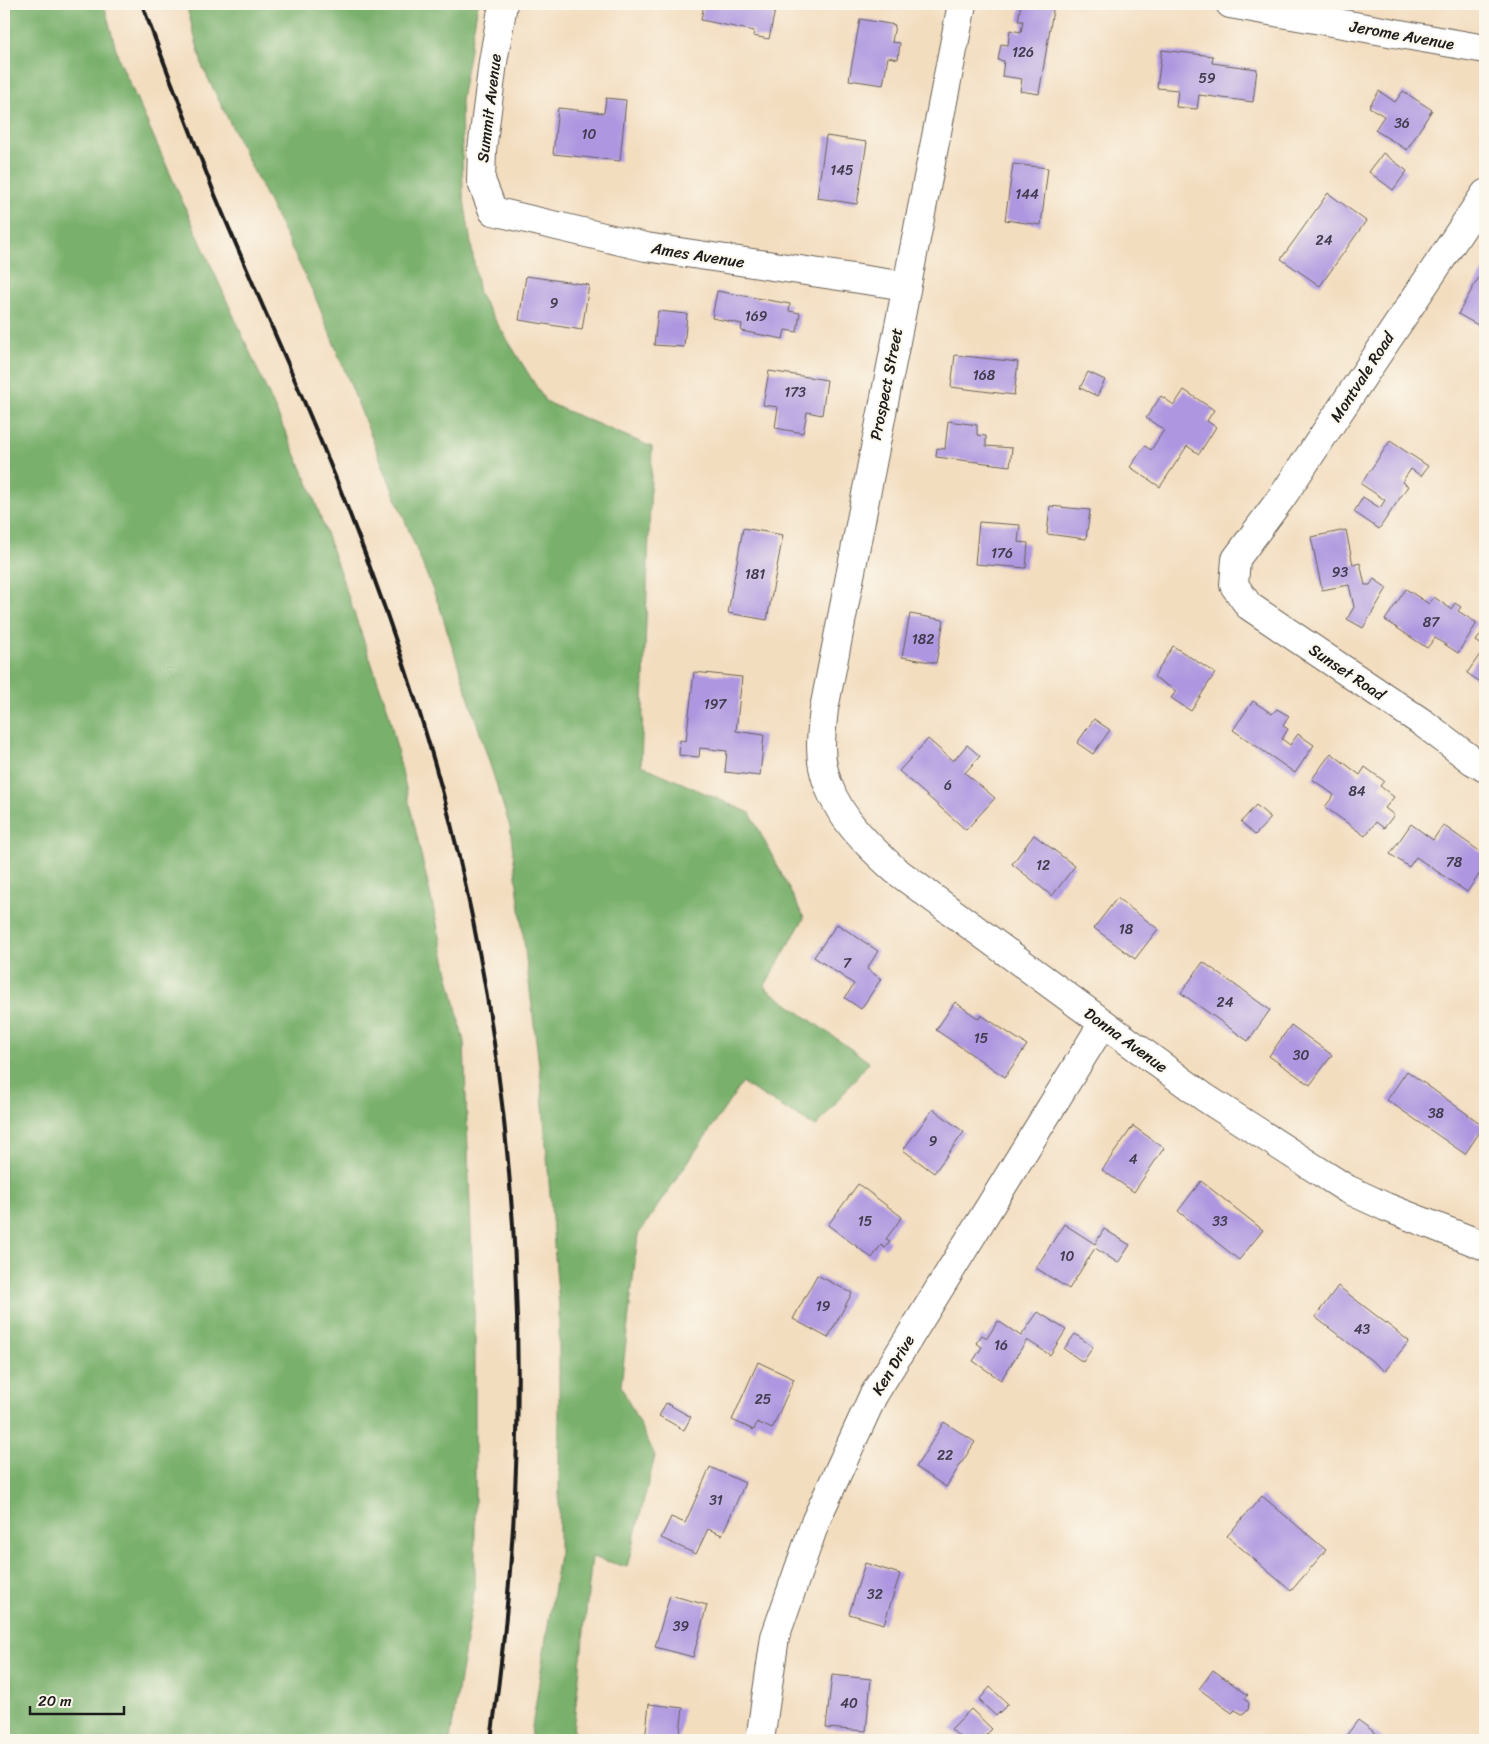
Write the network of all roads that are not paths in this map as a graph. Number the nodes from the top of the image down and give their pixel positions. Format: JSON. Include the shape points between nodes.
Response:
{"nodes":[{"id":1,"x":503,"y":4,"type":"edge"},
{"id":2,"x":962,"y":4,"type":"edge"},
{"id":3,"x":1230,"y":4,"type":"edge"},
{"id":4,"x":1485,"y":49,"type":"edge"},
{"id":5,"x":1485,"y":195,"type":"edge"},
{"id":6,"x":493,"y":211,"type":"joint"},
{"id":7,"x":906,"y":286,"type":"junction"},
{"id":8,"x":1236,"y":559,"type":"joint"},
{"id":9,"x":822,"y":766,"type":"joint"},
{"id":10,"x":1485,"y":768,"type":"edge"},
{"id":11,"x":1103,"y":1023,"type":"junction"},
{"id":12,"x":1485,"y":1246,"type":"edge"},
{"id":13,"x":760,"y":1740,"type":"edge"}],
"edges":[{"from":1,"to":6,"type":"street","name":"Summit Avenue","via":[[482,150],[481,180]]},
{"from":2,"to":7,"type":"street","name":"Prospect Street"},
{"from":3,"to":4,"type":"street","name":"Jerome Avenue"},
{"from":5,"to":8,"type":"street","name":"Montvale Road","via":[[1282,497]]},
{"from":6,"to":7,"type":"street","name":"Ames Avenue","via":[[646,247]]},
{"from":7,"to":9,"type":"street","name":"Prospect Street","via":[[824,709]]},
{"from":8,"to":10,"type":"street","name":"Sunset Road","via":[[1234,585],[1249,606]]},
{"from":9,"to":11,"type":"street","name":"Donna Avenue","via":[[840,810],[862,839],[895,870]]},
{"from":11,"to":12,"type":"street","name":"Donna Avenue","via":[[1204,1097],[1347,1189]]},
{"from":11,"to":13,"type":"street","name":"Ken Drive","via":[[873,1396],[816,1520],[775,1637]]}]}
